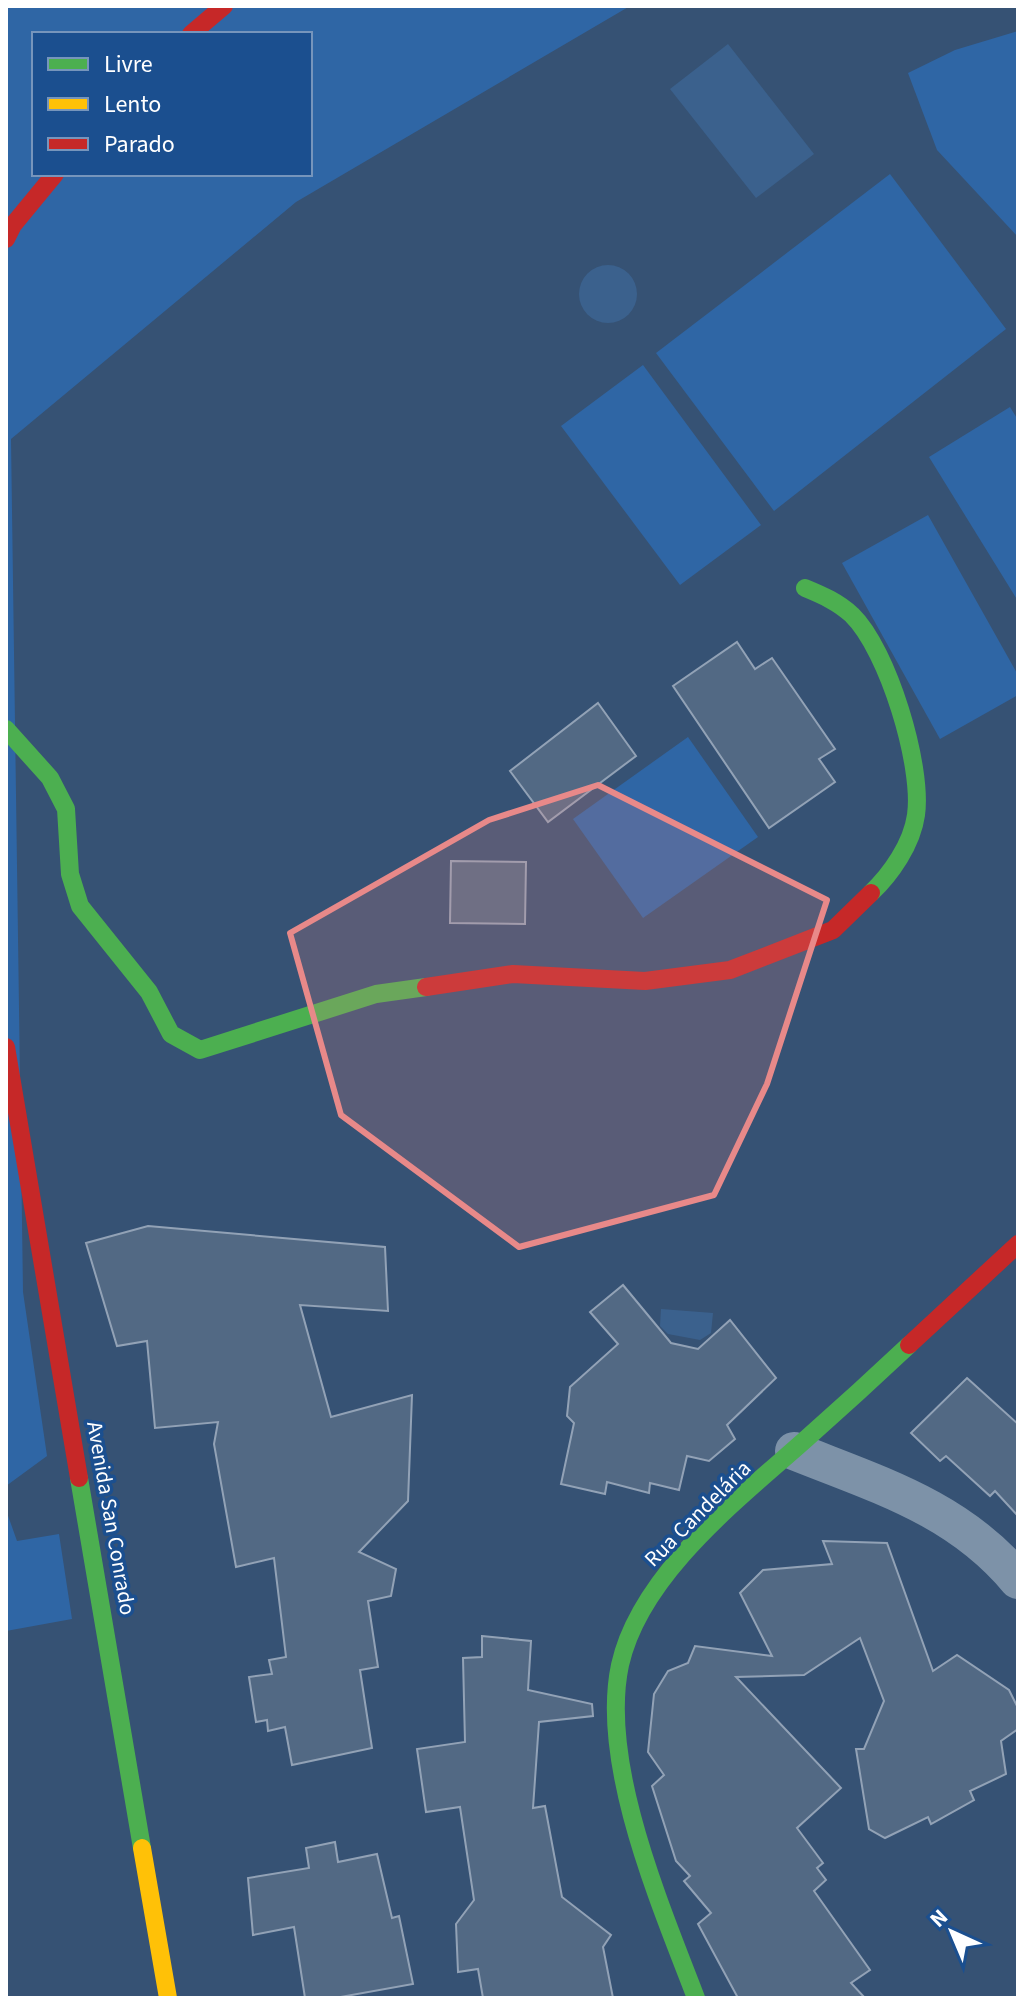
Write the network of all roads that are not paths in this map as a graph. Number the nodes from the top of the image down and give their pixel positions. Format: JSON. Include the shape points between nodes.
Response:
{"nodes":[{"id":1,"x":224,"y":6,"type":"edge"},
{"id":2,"x":193,"y":32,"type":"edge"},
{"id":3,"x":53,"y":176,"type":"edge"},
{"id":4,"x":6,"y":239,"type":"edge"},
{"id":5,"x":805,"y":588,"type":"dead end"},
{"id":6,"x":6,"y":729,"type":"edge"},
{"id":7,"x":6,"y":1047,"type":"edge"},
{"id":8,"x":1018,"y":1244,"type":"edge"},
{"id":9,"x":794,"y":1451,"type":"junction"},
{"id":10,"x":1018,"y":1580,"type":"edge"},
{"id":11,"x":168,"y":1998,"type":"edge"},
{"id":12,"x":696,"y":1998,"type":"edge"}],
"edges":[{"from":1,"to":2,"type":"street"},
{"from":3,"to":4,"type":"street"},
{"from":5,"to":6,"type":"street","via":[[854,617],[889,675],[913,760],[916,816],[892,873],[833,930],[730,970],[645,981],[513,974],[376,994],[200,1050],[171,1034],[149,992],[80,906],[70,874],[66,809],[50,778]]},
{"from":7,"to":11,"type":"street","name":"Avenida San Conrado"},
{"from":8,"to":9,"type":"street","name":"Rua Candelária"},
{"from":9,"to":10,"type":"street","via":[[942,1512],[994,1551]]},
{"from":9,"to":12,"type":"street","name":"Rua Candelária","via":[[664,1578],[633,1624],[620,1663],[617,1749],[660,1904]]}]}
